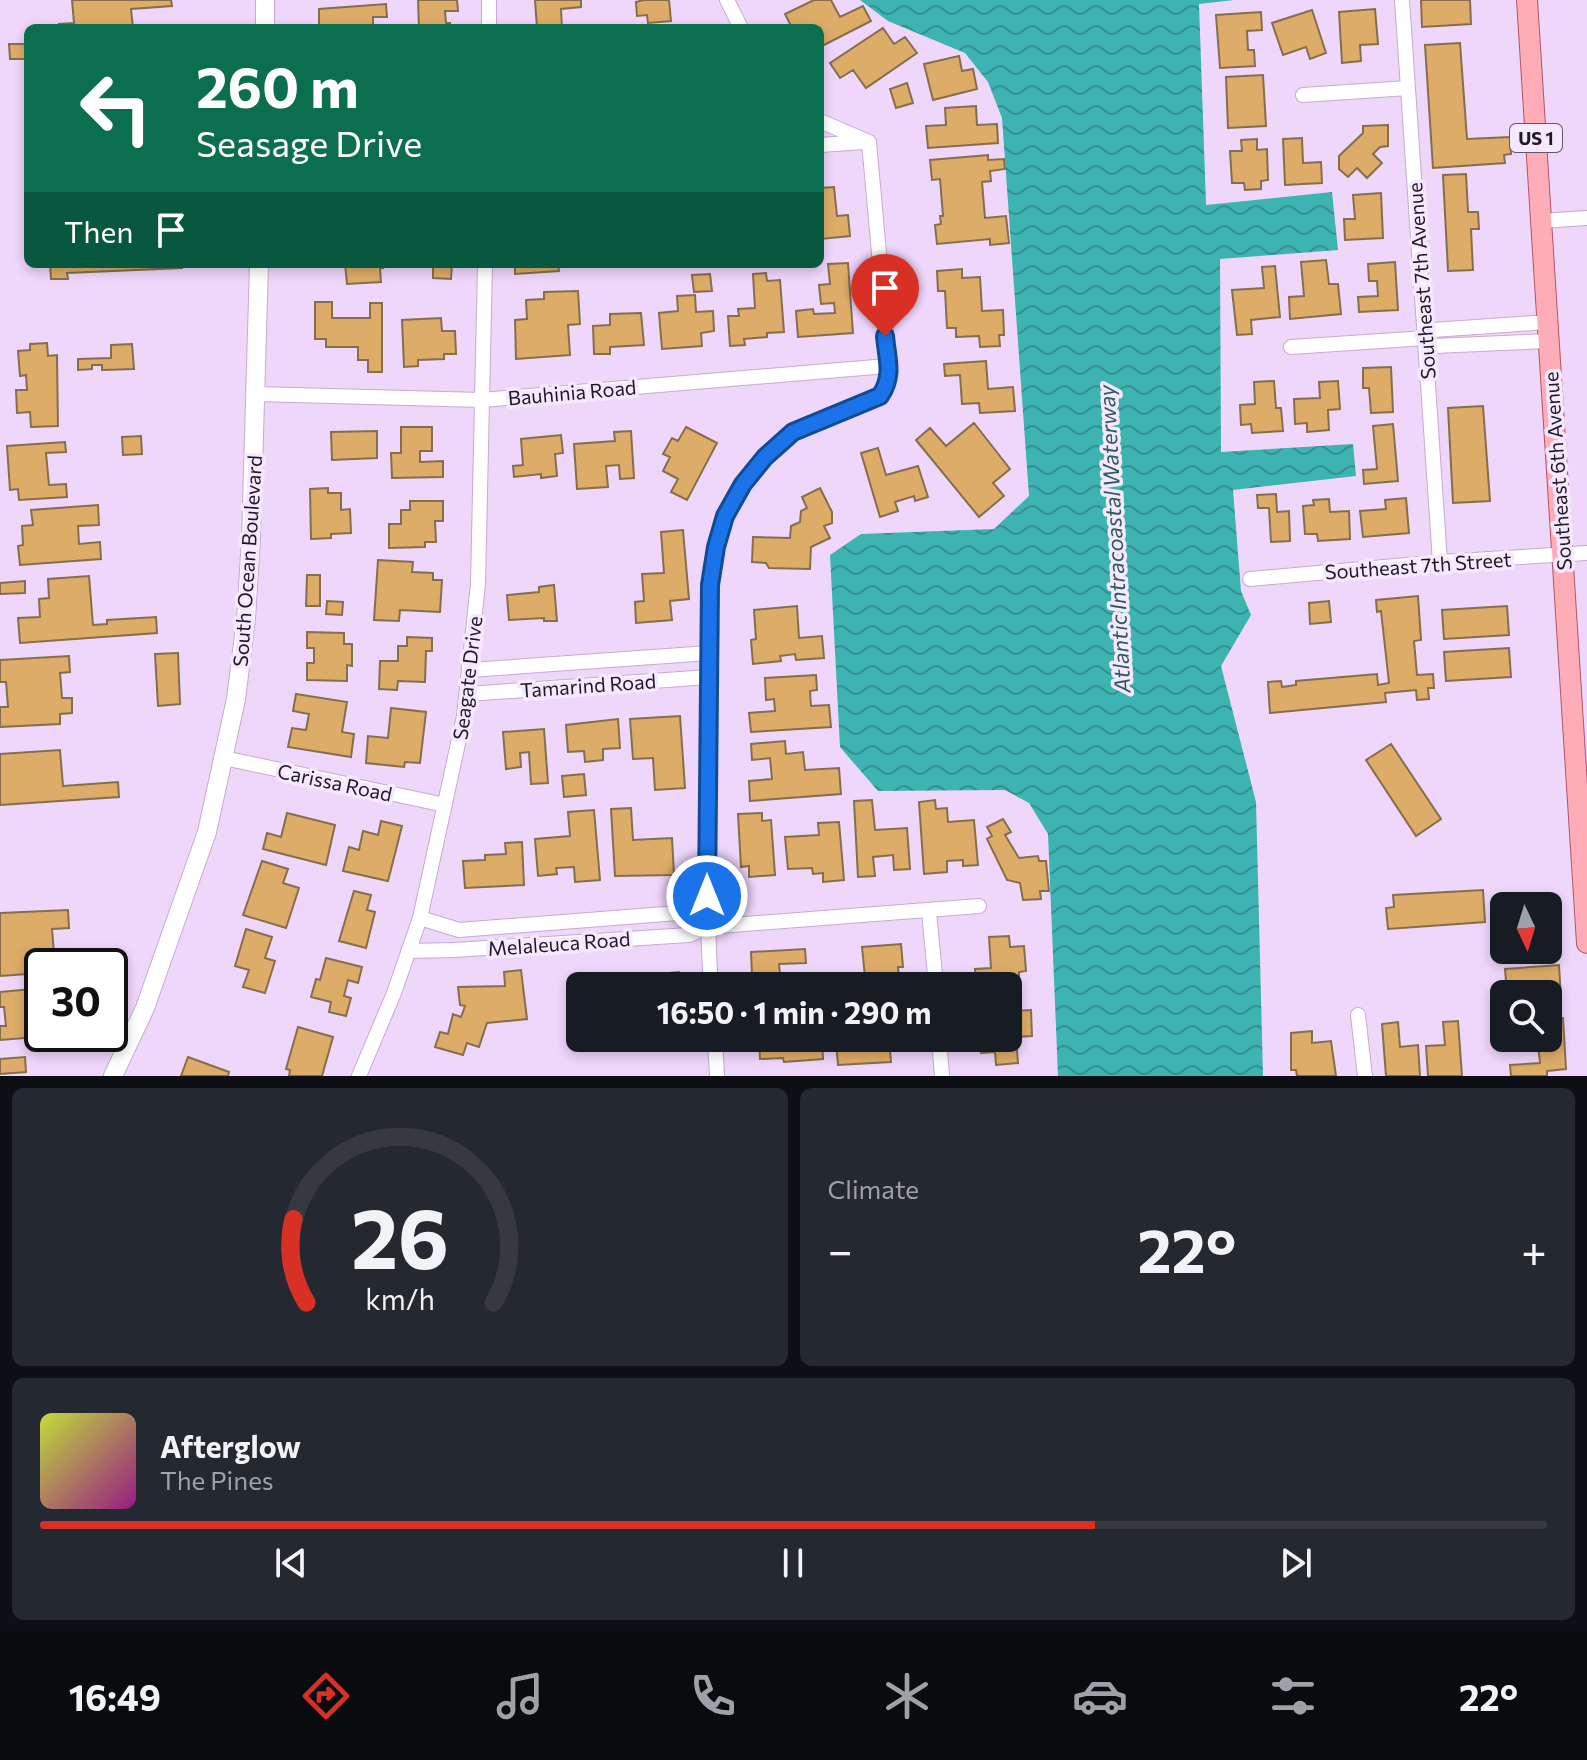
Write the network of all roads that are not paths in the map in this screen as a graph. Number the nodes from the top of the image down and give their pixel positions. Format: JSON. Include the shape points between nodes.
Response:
{"nodes":[{"id":1,"x":265,"y":0,"type":"edge"},
{"id":2,"x":489,"y":0,"type":"edge"},
{"id":3,"x":727,"y":0,"type":"edge"},
{"id":4,"x":1402,"y":0,"type":"edge"},
{"id":5,"x":1527,"y":0,"type":"edge"},
{"id":6,"x":265,"y":24,"type":"edge"},
{"id":7,"x":489,"y":24,"type":"edge"},
{"id":8,"x":739,"y":24,"type":"edge"},
{"id":9,"x":1408,"y":88,"type":"junction"},
{"id":10,"x":1303,"y":95,"type":"dead end"},
{"id":11,"x":824,"y":123,"type":"edge"},
{"id":12,"x":869,"y":142,"type":"junction"},
{"id":13,"x":824,"y":145,"type":"edge"},
{"id":14,"x":1587,"y":218,"type":"edge"},
{"id":15,"x":1541,"y":221,"type":"junction"},
{"id":16,"x":259,"y":268,"type":"edge"},
{"id":17,"x":485,"y":268,"type":"edge"},
{"id":18,"x":1549,"y":332,"type":"junction"},
{"id":19,"x":1425,"y":338,"type":"junction"},
{"id":20,"x":1291,"y":347,"type":"dead end"},
{"id":21,"x":887,"y":366,"type":"junction"},
{"id":22,"x":256,"y":394,"type":"junction"},
{"id":23,"x":482,"y":400,"type":"junction"},
{"id":24,"x":1587,"y":553,"type":"edge"},
{"id":25,"x":1562,"y":555,"type":"junction"},
{"id":26,"x":1440,"y":562,"type":"junction"},
{"id":27,"x":1250,"y":579,"type":"dead end"},
{"id":28,"x":709,"y":653,"type":"junction"},
{"id":29,"x":470,"y":670,"type":"junction"},
{"id":30,"x":709,"y":677,"type":"junction"},
{"id":31,"x":467,"y":694,"type":"junction"},
{"id":32,"x":224,"y":758,"type":"junction"},
{"id":33,"x":445,"y":805,"type":"junction"},
{"id":34,"x":1585,"y":892,"type":"edge"},
{"id":35,"x":979,"y":906,"type":"dead end"},
{"id":36,"x":929,"y":911,"type":"junction"},
{"id":37,"x":420,"y":918,"type":"junction"},
{"id":38,"x":707,"y":927,"type":"junction"},
{"id":39,"x":1587,"y":943,"type":"edge"},
{"id":40,"x":408,"y":951,"type":"junction"},
{"id":41,"x":710,"y":972,"type":"edge"},
{"id":42,"x":935,"y":972,"type":"edge"},
{"id":43,"x":1358,"y":1015,"type":"dead end"},
{"id":44,"x":716,"y":1052,"type":"edge"},
{"id":45,"x":940,"y":1052,"type":"edge"},
{"id":46,"x":113,"y":1076,"type":"edge"},
{"id":47,"x":359,"y":1076,"type":"edge"},
{"id":48,"x":717,"y":1076,"type":"edge"},
{"id":49,"x":942,"y":1076,"type":"edge"},
{"id":50,"x":1365,"y":1076,"type":"edge"}],
"edges":[{"from":1,"to":6,"type":"main road"},
{"from":2,"to":7,"type":"street"},
{"from":3,"to":8,"type":"street"},
{"from":4,"to":9,"type":"street","name":"Southeast 7th Avenue"},
{"from":5,"to":15,"type":"main road","name":"Southeast 6th Avenue","number":"US 1"},
{"from":9,"to":10,"type":"street"},
{"from":9,"to":19,"type":"street","name":"Southeast 7th Avenue"},
{"from":11,"to":12,"type":"street"},
{"from":12,"to":13,"type":"street"},
{"from":12,"to":21,"type":"street"},
{"from":14,"to":15,"type":"street"},
{"from":15,"to":18,"type":"main road","name":"Southeast 6th Avenue","number":"US 1"},
{"from":16,"to":22,"type":"main road","name":"South Ocean Boulevard"},
{"from":17,"to":23,"type":"street","name":"Seagate Drive"},
{"from":18,"to":19,"type":"street","via":[[1433,330]]},
{"from":18,"to":25,"type":"main road","name":"Southeast 6th Avenue","number":"US 1"},
{"from":19,"to":20,"type":"street"},
{"from":19,"to":26,"type":"street","name":"Southeast 7th Avenue"},
{"from":21,"to":23,"type":"street","name":"Bauhinia Road"},
{"from":21,"to":28,"type":"street","via":[[888,385],[880,396],[793,432],[743,484],[716,547]]},
{"from":22,"to":23,"type":"street","name":"Bauhinia Road"},
{"from":22,"to":32,"type":"main road","name":"South Ocean Boulevard","via":[[246,619]]},
{"from":23,"to":29,"type":"street","name":"Seagate Drive","via":[[478,584]]},
{"from":24,"to":25,"type":"street","name":"Southeast 7th Street"},
{"from":25,"to":26,"type":"street","name":"Southeast 7th Street"},
{"from":25,"to":34,"type":"main road","name":"Southeast 6th Avenue","number":"US 1"},
{"from":26,"to":27,"type":"street","name":"Southeast 7th Street"},
{"from":28,"to":29,"type":"street","name":"Tamarind Road"},
{"from":28,"to":30,"type":"street"},
{"from":29,"to":31,"type":"street","name":"Seagate Drive"},
{"from":30,"to":31,"type":"street","name":"Tamarind Road"},
{"from":30,"to":38,"type":"street"},
{"from":31,"to":33,"type":"street","name":"Seagate Drive"},
{"from":32,"to":33,"type":"street","name":"Carissa Road"},
{"from":32,"to":46,"type":"main road","name":"South Ocean Boulevard","via":[[207,832],[169,942]]},
{"from":33,"to":37,"type":"street","name":"Seagate Drive"},
{"from":34,"to":39,"type":"main road","name":"Southeast 6th Avenue","number":"US 1"},
{"from":35,"to":36,"type":"street","name":"Melaleuca Road"},
{"from":36,"to":38,"type":"street","name":"Melaleuca Road"},
{"from":36,"to":42,"type":"street"},
{"from":37,"to":38,"type":"street","name":"Melaleuca Road","via":[[459,930],[691,912]]},
{"from":37,"to":40,"type":"street","name":"Seagate Drive"},
{"from":38,"to":40,"type":"street","name":"Melaleuca Road","via":[[689,935]]},
{"from":38,"to":41,"type":"street"},
{"from":40,"to":47,"type":"street","name":"Seagate Drive"},
{"from":43,"to":50,"type":"street"},
{"from":44,"to":48,"type":"street"},
{"from":45,"to":49,"type":"street"}]}
